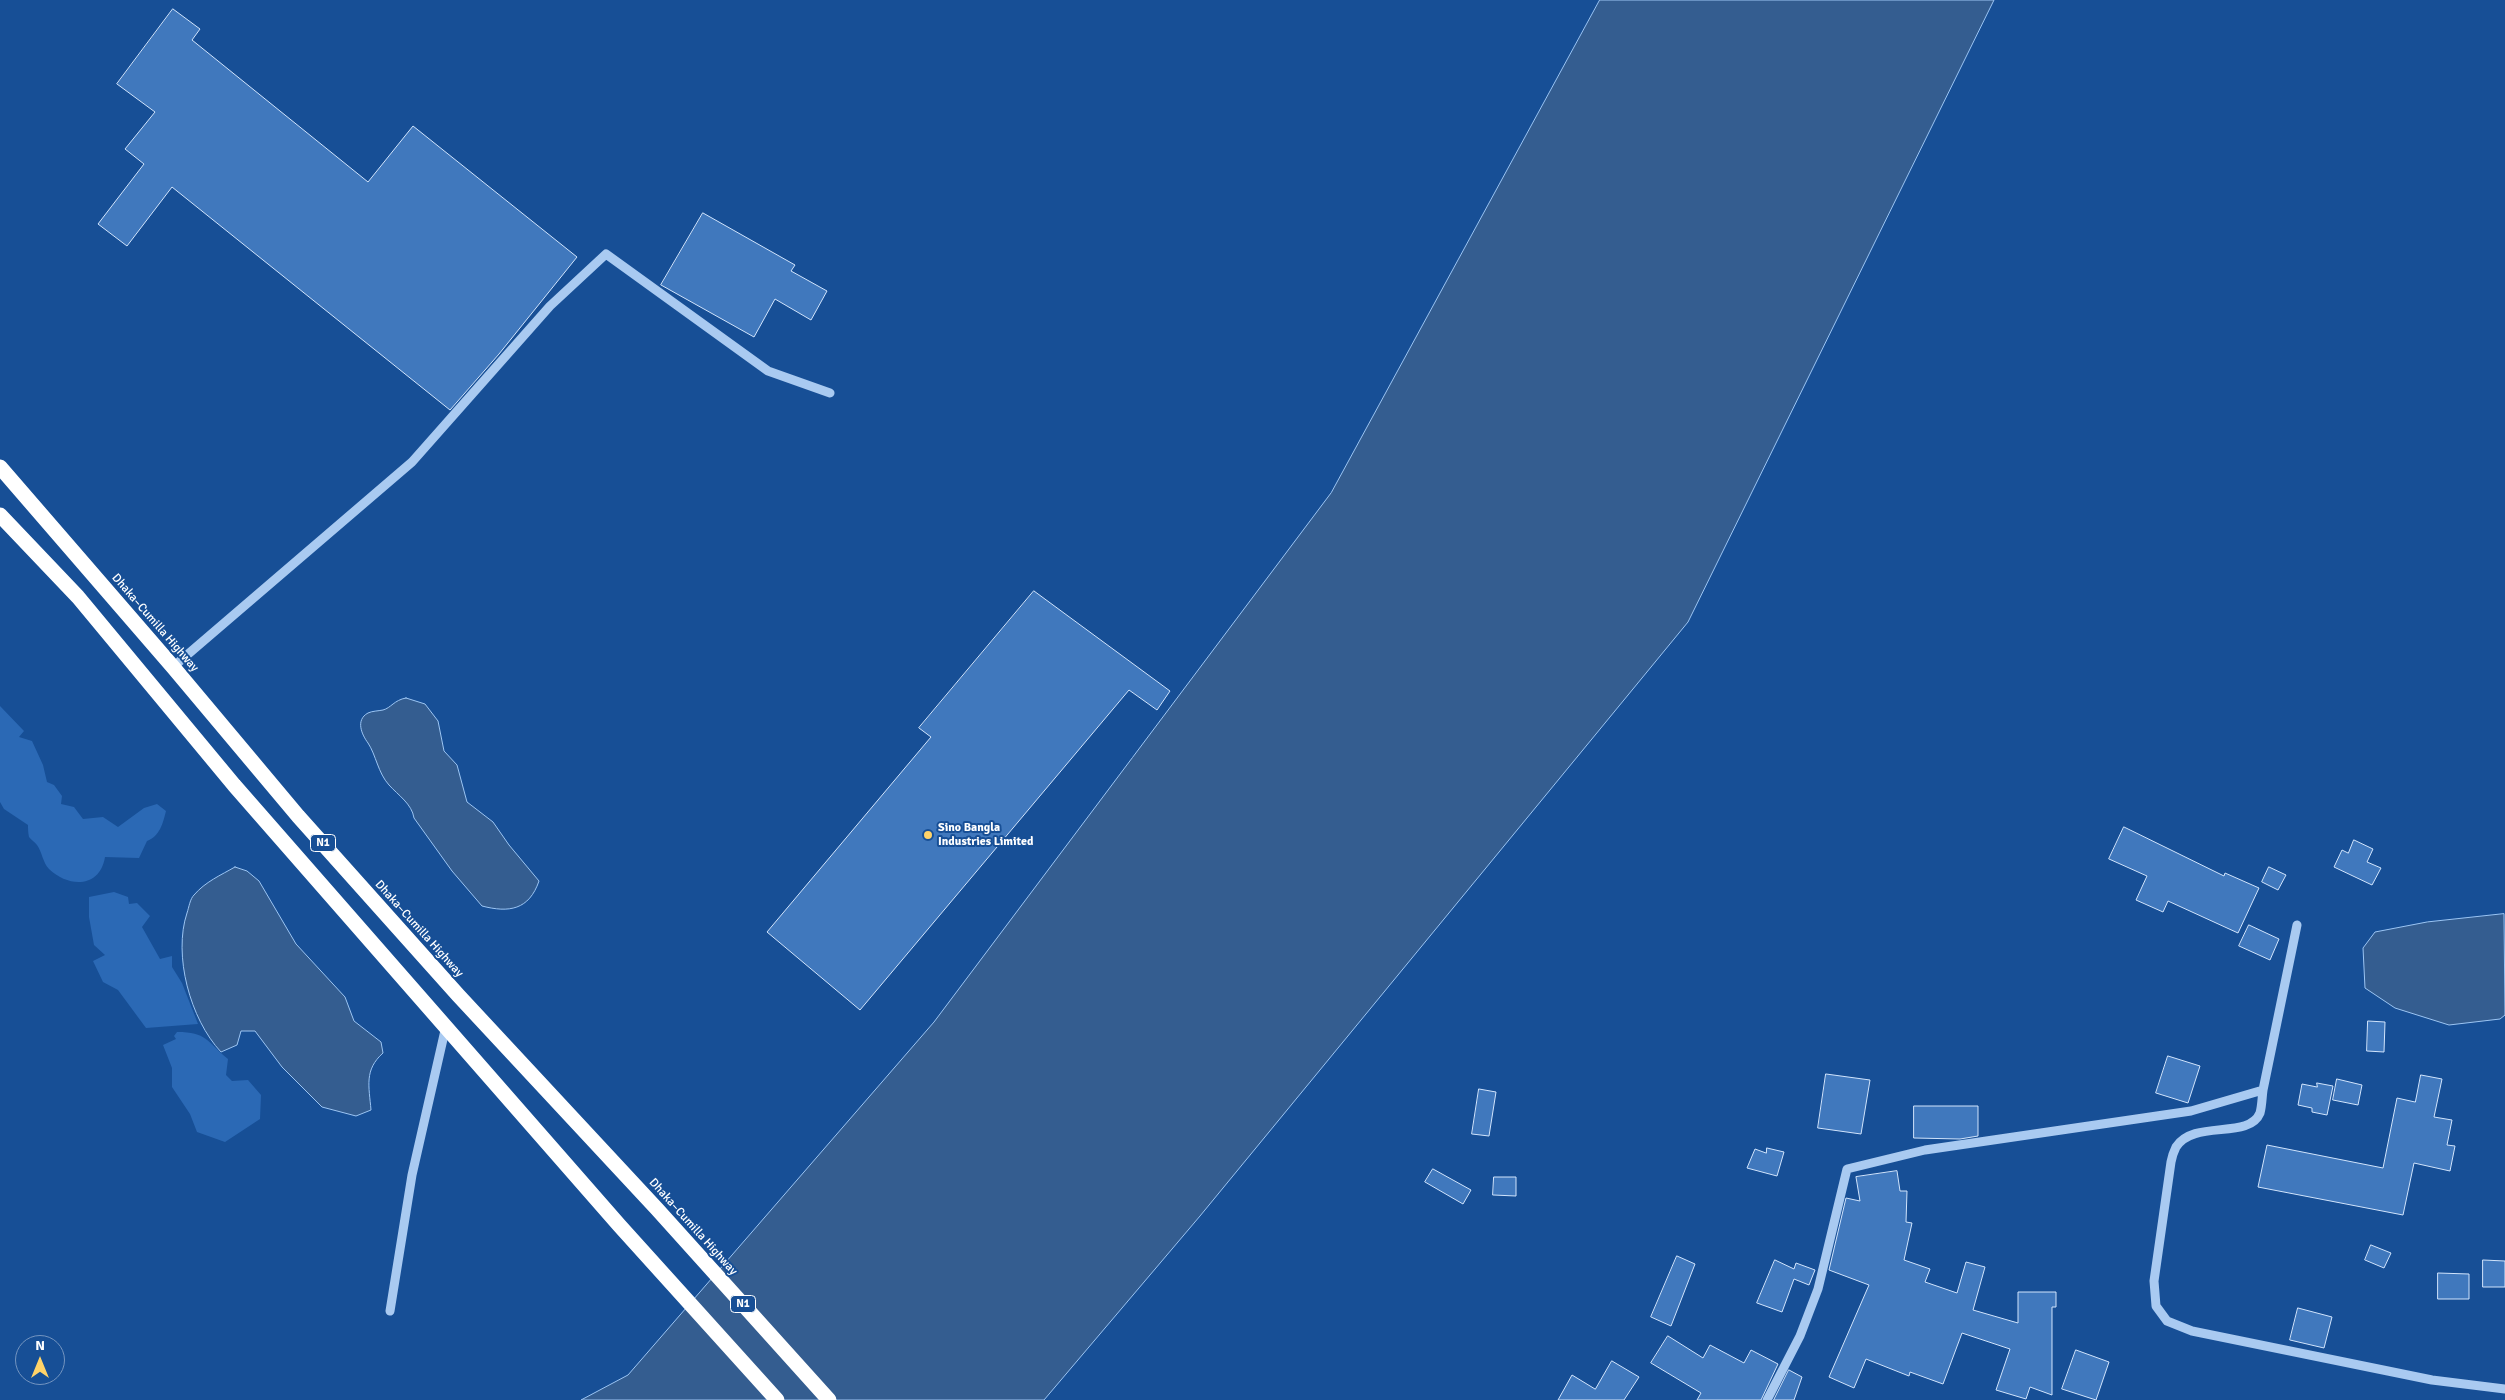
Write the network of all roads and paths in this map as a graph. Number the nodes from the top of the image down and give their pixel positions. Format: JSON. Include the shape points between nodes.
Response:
{"nodes":[{"id":1,"x":830,"y":393,"type":"dead end"},
{"id":2,"x":0,"y":467,"type":"edge"},
{"id":3,"x":0,"y":515,"type":"edge"},
{"id":4,"x":173,"y":666,"type":"junction"},
{"id":5,"x":2297,"y":925,"type":"dead end"},
{"id":6,"x":446,"y":1026,"type":"junction"},
{"id":7,"x":2263,"y":1090,"type":"junction"},
{"id":8,"x":390,"y":1311,"type":"dead end"},
{"id":9,"x":2505,"y":1389,"type":"edge"},
{"id":10,"x":777,"y":1400,"type":"edge"},
{"id":11,"x":829,"y":1400,"type":"edge"},
{"id":12,"x":1767,"y":1400,"type":"edge"}],
"edges":[{"from":1,"to":4,"type":"street","via":[[768,371],[606,254],[550,306],[412,462]]},
{"from":2,"to":4,"type":"highway","name":"Dhaka–Cumilla Highway","number":"N1"},
{"from":3,"to":6,"type":"highway","number":"N1","via":[[78,597],[234,785]]},
{"from":4,"to":11,"type":"highway","name":"Dhaka–Cumilla Highway","number":"N1","via":[[298,816],[445,981]]},
{"from":5,"to":7,"type":"street"},
{"from":6,"to":8,"type":"street","via":[[412,1175]]},
{"from":6,"to":10,"type":"highway","number":"N1"},
{"from":7,"to":9,"type":"street","via":[[2260,1113],[2255,1120],[2244,1126],[2197,1132],[2176,1148],[2171,1162],[2154,1281],[2156,1306],[2167,1321],[2192,1330],[2432,1380]]},
{"from":7,"to":12,"type":"street","via":[[2191,1111],[1925,1150],[1847,1169],[1818,1289],[1800,1336]]}]}
